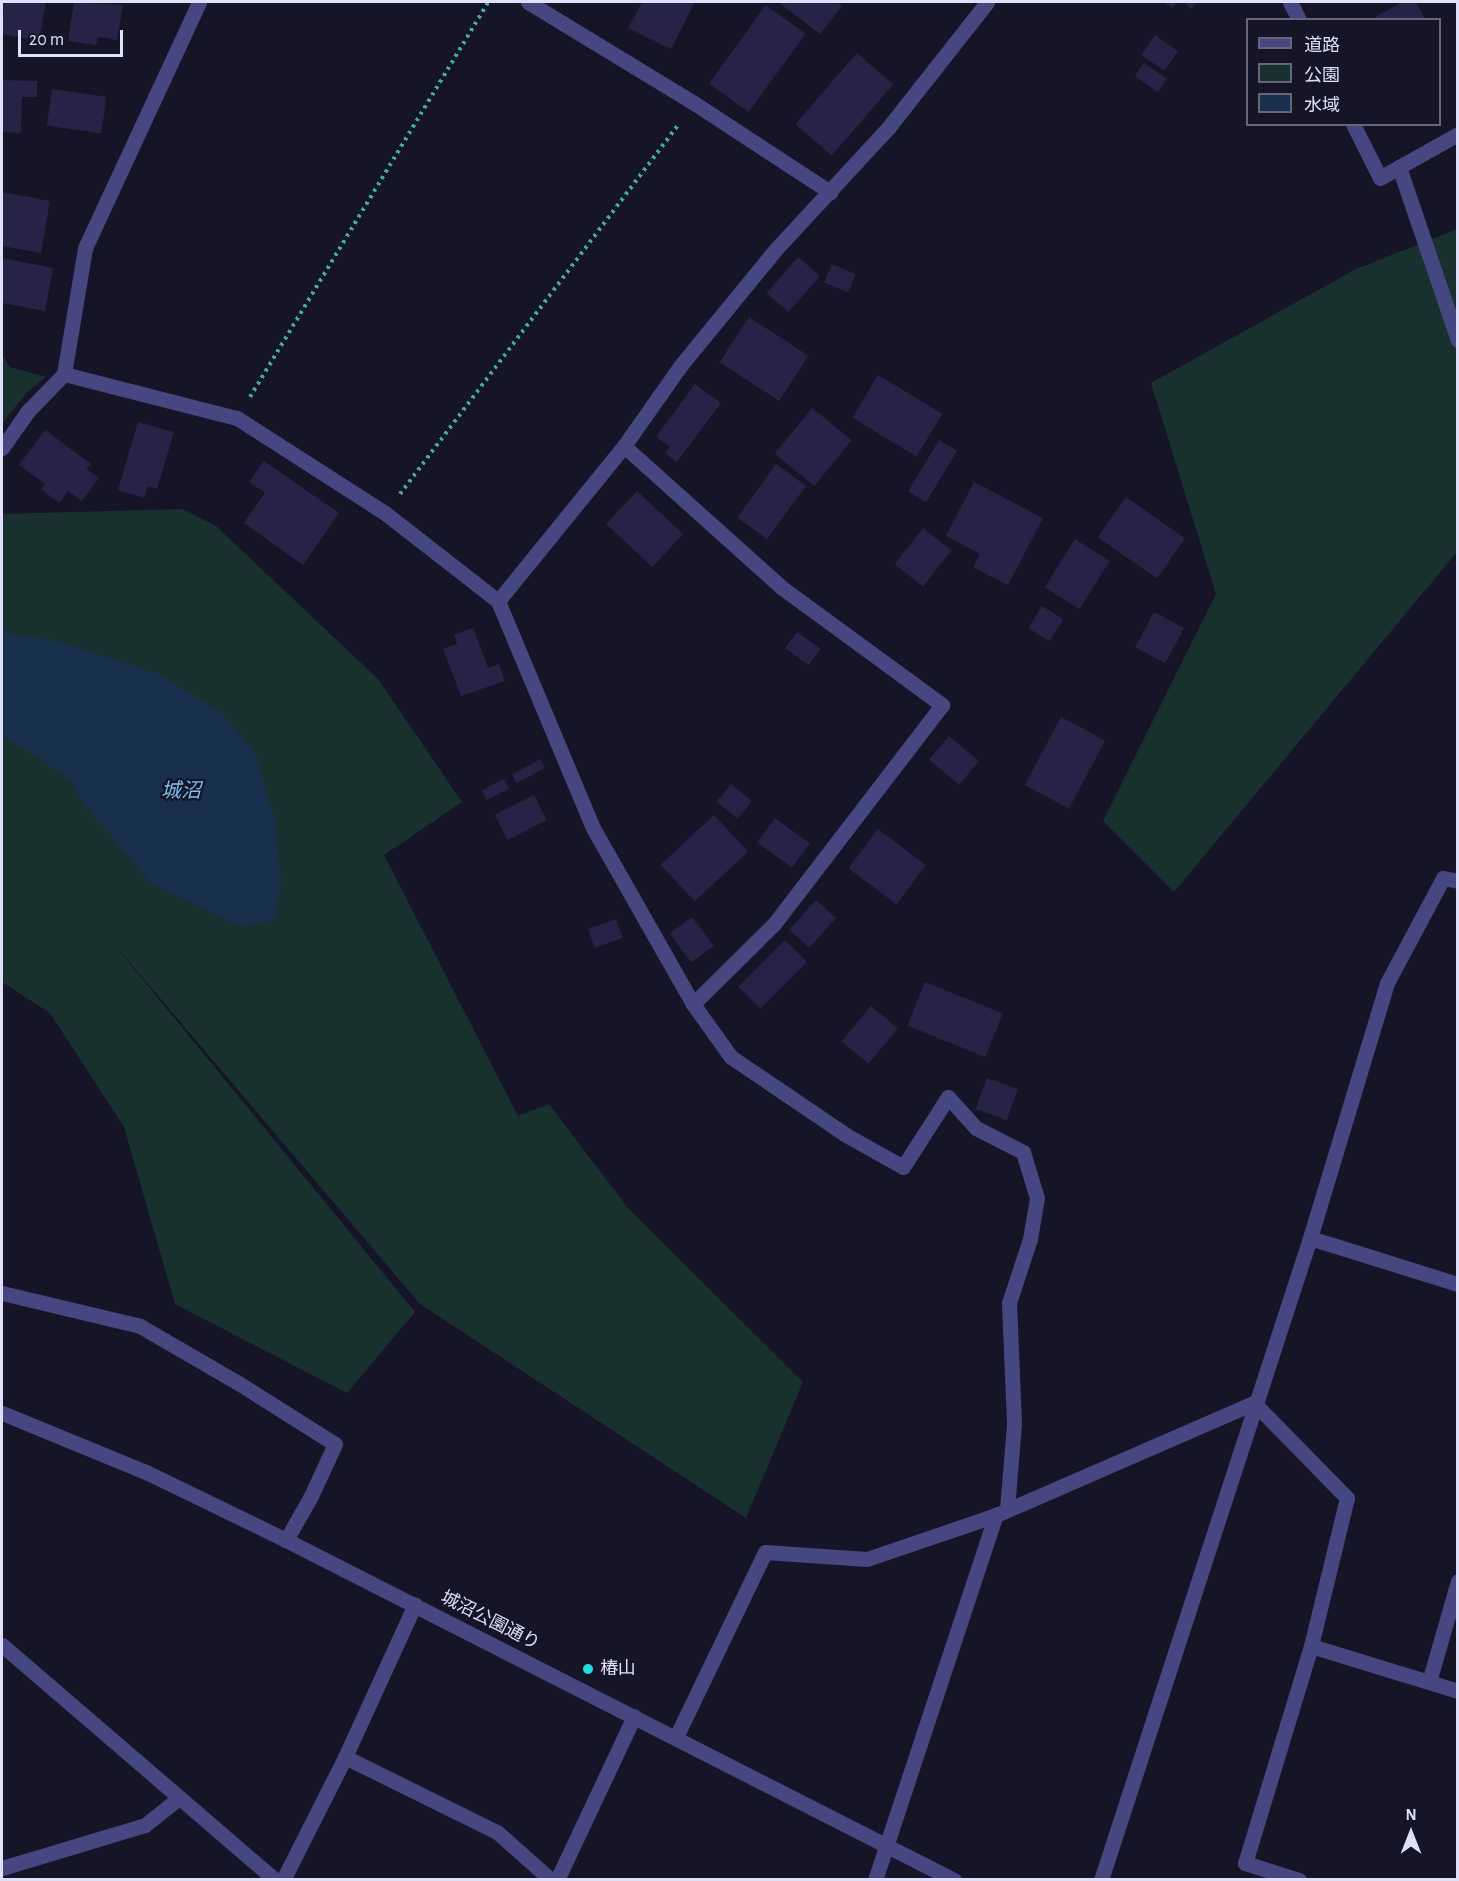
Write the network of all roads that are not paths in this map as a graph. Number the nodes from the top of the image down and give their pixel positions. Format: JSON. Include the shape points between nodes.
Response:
{"nodes":[{"id":1,"x":199,"y":2,"type":"edge"},
{"id":2,"x":528,"y":2,"type":"edge"},
{"id":3,"x":987,"y":2,"type":"edge"},
{"id":4,"x":1290,"y":2,"type":"edge"},
{"id":5,"x":1298,"y":18,"type":"edge"},
{"id":6,"x":1354,"y":126,"type":"edge"},
{"id":7,"x":1458,"y":134,"type":"edge"},
{"id":8,"x":1399,"y":167,"type":"junction"},
{"id":9,"x":830,"y":192,"type":"junction"},
{"id":10,"x":1458,"y":340,"type":"edge"},
{"id":11,"x":64,"y":374,"type":"junction"},
{"id":12,"x":624,"y":446,"type":"junction"},
{"id":13,"x":2,"y":448,"type":"edge"},
{"id":14,"x":498,"y":601,"type":"junction"},
{"id":15,"x":1458,"y":881,"type":"edge"},
{"id":16,"x":693,"y":1004,"type":"junction"},
{"id":17,"x":1310,"y":1238,"type":"junction"},
{"id":18,"x":1458,"y":1284,"type":"edge"},
{"id":19,"x":2,"y":1293,"type":"edge"},
{"id":20,"x":1254,"y":1403,"type":"junction"},
{"id":21,"x":2,"y":1413,"type":"edge"},
{"id":22,"x":1001,"y":1512,"type":"junction"},
{"id":23,"x":286,"y":1540,"type":"junction"},
{"id":24,"x":1458,"y":1581,"type":"edge"},
{"id":25,"x":415,"y":1604,"type":"junction"},
{"id":26,"x":2,"y":1645,"type":"edge"},
{"id":27,"x":1311,"y":1646,"type":"junction"},
{"id":28,"x":1429,"y":1682,"type":"junction"},
{"id":29,"x":1458,"y":1691,"type":"edge"},
{"id":30,"x":634,"y":1716,"type":"junction"},
{"id":31,"x":676,"y":1737,"type":"junction"},
{"id":32,"x":345,"y":1757,"type":"junction"},
{"id":33,"x":179,"y":1798,"type":"junction"},
{"id":34,"x":886,"y":1846,"type":"junction"},
{"id":35,"x":2,"y":1868,"type":"edge"},
{"id":36,"x":275,"y":1880,"type":"edge"},
{"id":37,"x":283,"y":1880,"type":"edge"},
{"id":38,"x":551,"y":1880,"type":"edge"},
{"id":39,"x":557,"y":1880,"type":"edge"},
{"id":40,"x":875,"y":1880,"type":"edge"},
{"id":41,"x":954,"y":1880,"type":"edge"},
{"id":42,"x":1101,"y":1880,"type":"edge"},
{"id":43,"x":1299,"y":1880,"type":"edge"}],
"edges":[{"from":1,"to":11,"type":"street","via":[[85,248]]},
{"from":2,"to":9,"type":"street"},
{"from":3,"to":9,"type":"street","via":[[888,128]]},
{"from":4,"to":5,"type":"street"},
{"from":6,"to":8,"type":"street","via":[[1380,178]]},
{"from":7,"to":8,"type":"street"},
{"from":8,"to":10,"type":"street"},
{"from":9,"to":12,"type":"street","via":[[776,249],[681,365]]},
{"from":11,"to":13,"type":"street","via":[[28,411]]},
{"from":11,"to":14,"type":"street","via":[[237,418],[385,513]]},
{"from":12,"to":14,"type":"street"},
{"from":12,"to":16,"type":"street","via":[[781,587],[942,705],[774,924]]},
{"from":14,"to":16,"type":"street","via":[[593,828]]},
{"from":15,"to":17,"type":"street","via":[[1443,878],[1388,983]]},
{"from":16,"to":22,"type":"street","via":[[731,1057],[846,1135],[903,1167],[948,1097],[976,1128],[1023,1152],[1037,1198],[1030,1239],[1010,1303],[1014,1424]]},
{"from":17,"to":18,"type":"street"},
{"from":17,"to":20,"type":"street"},
{"from":19,"to":23,"type":"street","via":[[140,1326],[335,1444],[312,1496]]},
{"from":20,"to":22,"type":"street"},
{"from":20,"to":27,"type":"street","via":[[1347,1498]]},
{"from":20,"to":42,"type":"street"},
{"from":21,"to":23,"type":"street","name":"城沼公園通り","via":[[146,1472]]},
{"from":22,"to":31,"type":"street","via":[[867,1559],[765,1552]]},
{"from":22,"to":34,"type":"street"},
{"from":23,"to":25,"type":"street","name":"城沼公園通り"},
{"from":24,"to":28,"type":"street"},
{"from":25,"to":30,"type":"street","name":"城沼公園通り"},
{"from":25,"to":32,"type":"street"},
{"from":26,"to":33,"type":"street"},
{"from":27,"to":28,"type":"street"},
{"from":27,"to":43,"type":"street","via":[[1245,1863]]},
{"from":28,"to":29,"type":"street"},
{"from":30,"to":31,"type":"street","name":"城沼公園通り"},
{"from":30,"to":39,"type":"street"},
{"from":31,"to":34,"type":"street","name":"城沼公園通り"},
{"from":32,"to":37,"type":"street"},
{"from":32,"to":38,"type":"street","via":[[497,1832]]},
{"from":33,"to":35,"type":"street","via":[[145,1825]]},
{"from":33,"to":36,"type":"street"},
{"from":34,"to":40,"type":"street"},
{"from":34,"to":41,"type":"street","name":"城沼公園通り"}]}
